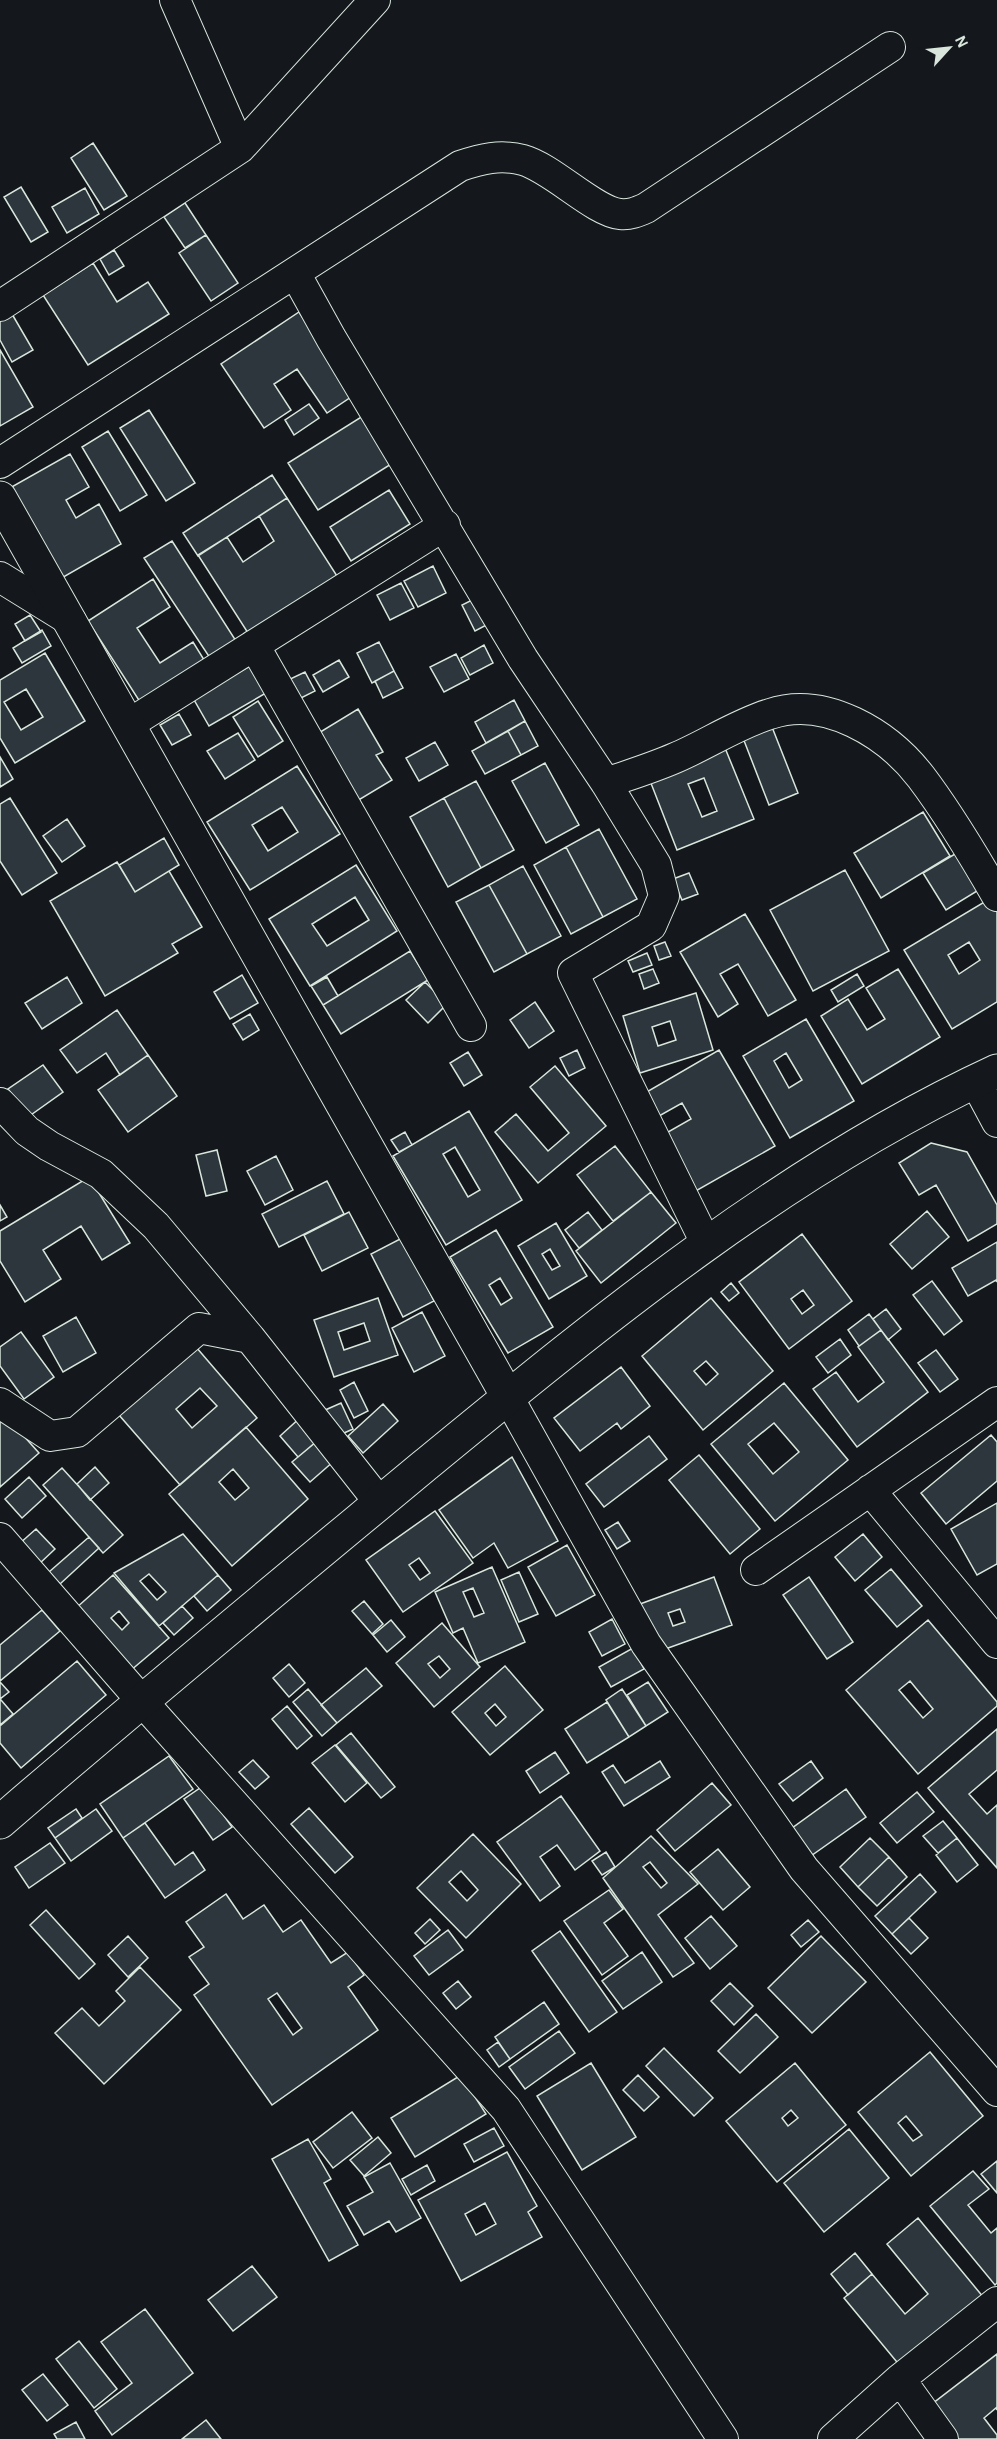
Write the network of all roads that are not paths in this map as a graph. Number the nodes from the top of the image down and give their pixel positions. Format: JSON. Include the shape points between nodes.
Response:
{"nodes":[{"id":1,"x":175,"y":0,"type":"edge"},
{"id":2,"x":375,"y":0,"type":"edge"},
{"id":3,"x":890,"y":47,"type":"dead end"},
{"id":4,"x":240,"y":148,"type":"junction"},
{"id":5,"x":295,"y":273,"type":"junction"},
{"id":6,"x":0,"y":306,"type":"edge"},
{"id":7,"x":0,"y":463,"type":"edge"},
{"id":8,"x":0,"y":498,"type":"edge"},
{"id":9,"x":445,"y":525,"type":"junction"},
{"id":10,"x":0,"y":577,"type":"edge"},
{"id":11,"x":71,"y":621,"type":"junction"},
{"id":12,"x":254,"y":645,"type":"junction"},
{"id":13,"x":129,"y":724,"type":"junction"},
{"id":14,"x":606,"y":783,"type":"junction"},
{"id":15,"x":997,"y":896,"type":"edge"},
{"id":16,"x":471,"y":1026,"type":"dead end"},
{"id":17,"x":986,"y":1076,"type":"edge"},
{"id":18,"x":0,"y":1103,"type":"edge"},
{"id":19,"x":997,"y":1122,"type":"edge"},
{"id":20,"x":706,"y":1244,"type":"junction"},
{"id":21,"x":250,"y":1338,"type":"junction"},
{"id":22,"x":508,"y":1397,"type":"junction"},
{"id":23,"x":997,"y":1402,"type":"edge"},
{"id":24,"x":0,"y":1403,"type":"edge"},
{"id":25,"x":870,"y":1490,"type":"junction"},
{"id":26,"x":380,"y":1503,"type":"junction"},
{"id":27,"x":0,"y":1538,"type":"edge"},
{"id":28,"x":756,"y":1570,"type":"dead end"},
{"id":29,"x":997,"y":1643,"type":"edge"},
{"id":30,"x":141,"y":1700,"type":"junction"},
{"id":31,"x":0,"y":1822,"type":"edge"},
{"id":32,"x":997,"y":2091,"type":"edge"},
{"id":33,"x":997,"y":2302,"type":"edge"},
{"id":34,"x":900,"y":2379,"type":"junction"},
{"id":35,"x":723,"y":2439,"type":"edge"},
{"id":36,"x":833,"y":2439,"type":"edge"},
{"id":37,"x":943,"y":2439,"type":"edge"}],
"edges":[{"from":1,"to":4,"type":"street"},
{"from":2,"to":4,"type":"street"},
{"from":3,"to":5,"type":"street","via":[[632,214],[617,214],[602,207],[524,160],[488,156],[460,166]]},
{"from":4,"to":6,"type":"street"},
{"from":5,"to":7,"type":"street"},
{"from":5,"to":9,"type":"street"},
{"from":8,"to":11,"type":"main road"},
{"from":9,"to":12,"type":"street"},
{"from":9,"to":14,"type":"street","via":[[523,659]]},
{"from":10,"to":11,"type":"street"},
{"from":11,"to":13,"type":"main road"},
{"from":12,"to":13,"type":"street"},
{"from":12,"to":16,"type":"street"},
{"from":13,"to":22,"type":"main road"},
{"from":14,"to":15,"type":"street","via":[[674,759],[771,713],[811,708],[848,720],[885,742],[920,776]]},
{"from":14,"to":20,"type":"street","via":[[656,865],[664,896],[651,926],[573,973]]},
{"from":17,"to":19,"type":"street"},
{"from":17,"to":20,"type":"main road","via":[[909,1115],[810,1173]]},
{"from":18,"to":21,"type":"street","via":[[27,1131],[101,1174],[120,1191],[156,1226]]},
{"from":20,"to":22,"type":"main road"},
{"from":21,"to":24,"type":"street","via":[[199,1328],[77,1432],[50,1436]]},
{"from":21,"to":26,"type":"street"},
{"from":22,"to":26,"type":"main road"},
{"from":22,"to":32,"type":"street","via":[[646,1644],[797,1859]]},
{"from":23,"to":25,"type":"street"},
{"from":25,"to":28,"type":"street"},
{"from":25,"to":29,"type":"street"},
{"from":26,"to":30,"type":"main road"},
{"from":27,"to":30,"type":"street"},
{"from":30,"to":31,"type":"main road"},
{"from":30,"to":35,"type":"street","via":[[506,2109]]},
{"from":33,"to":34,"type":"street"},
{"from":34,"to":36,"type":"street"},
{"from":34,"to":37,"type":"street"}]}
